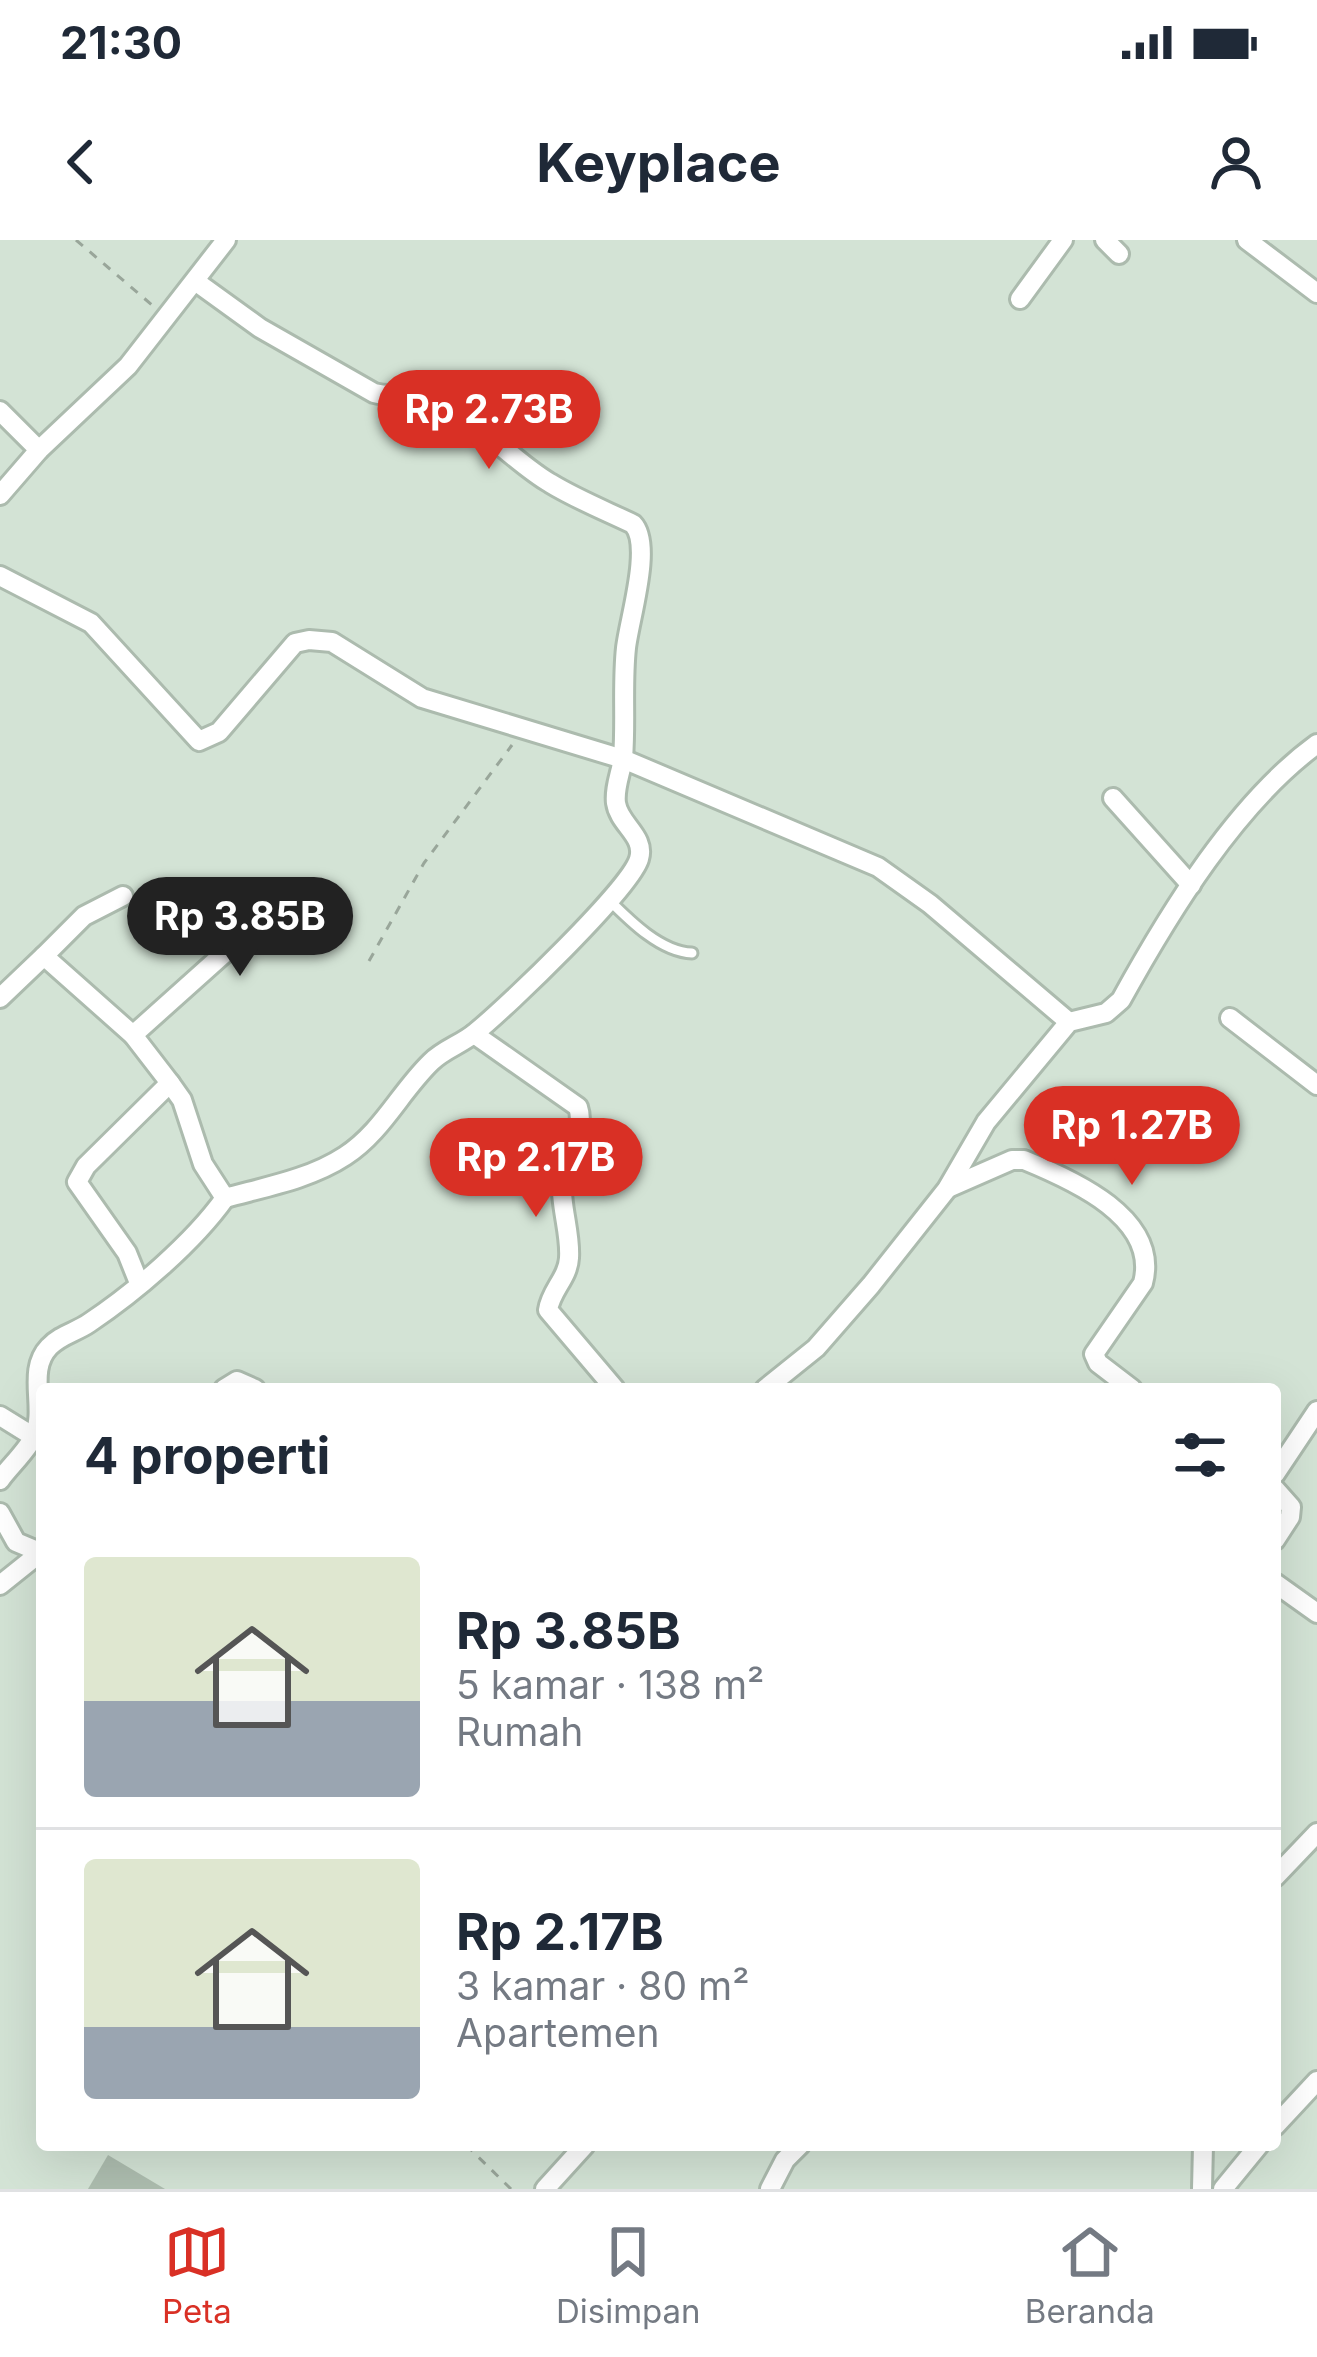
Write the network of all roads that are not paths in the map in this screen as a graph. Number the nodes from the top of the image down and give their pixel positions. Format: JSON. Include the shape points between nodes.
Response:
{"nodes":[{"id":1,"x":226,"y":240,"type":"edge"},
{"id":2,"x":1063,"y":240,"type":"edge"},
{"id":3,"x":1247,"y":240,"type":"edge"},
{"id":4,"x":195,"y":280,"type":"junction"},
{"id":5,"x":1317,"y":292,"type":"edge"},
{"id":6,"x":1020,"y":299,"type":"dead end"},
{"id":7,"x":588,"y":409,"type":"dead end"},
{"id":8,"x":0,"y":411,"type":"edge"},
{"id":9,"x":490,"y":439,"type":"junction"},
{"id":10,"x":39,"y":450,"type":"junction"},
{"id":11,"x":0,"y":495,"type":"edge"},
{"id":12,"x":0,"y":576,"type":"edge"},
{"id":13,"x":1317,"y":744,"type":"edge"},
{"id":14,"x":622,"y":759,"type":"junction"},
{"id":15,"x":1113,"y":798,"type":"dead end"},
{"id":16,"x":1191,"y":884,"type":"junction"},
{"id":17,"x":123,"y":896,"type":"dead end"},
{"id":18,"x":195,"y":899,"type":"dead end"},
{"id":19,"x":609,"y":900,"type":"junction"},
{"id":20,"x":692,"y":953,"type":"dead end"},
{"id":21,"x":44,"y":956,"type":"junction"},
{"id":22,"x":0,"y":998,"type":"edge"},
{"id":23,"x":1230,"y":1018,"type":"dead end"},
{"id":24,"x":1069,"y":1022,"type":"junction"},
{"id":25,"x":474,"y":1034,"type":"junction"},
{"id":26,"x":133,"y":1035,"type":"junction"},
{"id":27,"x":170,"y":1083,"type":"junction"},
{"id":28,"x":1317,"y":1085,"type":"edge"},
{"id":29,"x":946,"y":1189,"type":"junction"},
{"id":30,"x":225,"y":1198,"type":"junction"},
{"id":31,"x":139,"y":1283,"type":"junction"},
{"id":32,"x":40,"y":1383,"type":"edge"},
{"id":33,"x":610,"y":1383,"type":"edge"},
{"id":34,"x":772,"y":1383,"type":"edge"},
{"id":35,"x":1124,"y":1383,"type":"edge"},
{"id":36,"x":1317,"y":1411,"type":"edge"},
{"id":37,"x":0,"y":1416,"type":"edge"},
{"id":38,"x":36,"y":1419,"type":"edge"},
{"id":39,"x":34,"y":1437,"type":"junction"},
{"id":40,"x":1281,"y":1465,"type":"edge"},
{"id":41,"x":0,"y":1480,"type":"edge"},
{"id":42,"x":1281,"y":1496,"type":"edge"},
{"id":43,"x":0,"y":1513,"type":"edge"},
{"id":44,"x":1281,"y":1531,"type":"edge"},
{"id":45,"x":36,"y":1551,"type":"edge"},
{"id":46,"x":36,"y":1557,"type":"edge"},
{"id":47,"x":0,"y":1585,"type":"edge"},
{"id":48,"x":1281,"y":1587,"type":"edge"},
{"id":49,"x":1317,"y":1613,"type":"edge"},
{"id":50,"x":1317,"y":1833,"type":"edge"},
{"id":51,"x":1281,"y":1871,"type":"edge"},
{"id":52,"x":1317,"y":2081,"type":"edge"},
{"id":53,"x":1281,"y":2120,"type":"edge"},
{"id":54,"x":580,"y":2151,"type":"edge"},
{"id":55,"x":794,"y":2151,"type":"edge"},
{"id":56,"x":1203,"y":2151,"type":"edge"},
{"id":57,"x":1254,"y":2151,"type":"edge"},
{"id":58,"x":545,"y":2189,"type":"edge"},
{"id":59,"x":770,"y":2189,"type":"edge"},
{"id":60,"x":1202,"y":2189,"type":"edge"},
{"id":61,"x":1223,"y":2189,"type":"edge"}],
"edges":[{"from":1,"to":4,"type":"street"},
{"from":2,"to":6,"type":"street"},
{"from":3,"to":5,"type":"street"},
{"from":4,"to":9,"type":"street","via":[[374,393],[419,395]]},
{"from":4,"to":10,"type":"street","via":[[128,366]]},
{"from":7,"to":9,"type":"street","via":[[554,384],[544,387]]},
{"from":8,"to":10,"type":"street"},
{"from":9,"to":14,"type":"street","via":[[640,532]]},
{"from":10,"to":11,"type":"street"},
{"from":12,"to":14,"type":"street","via":[[91,623],[199,741],[219,732],[283,653],[309,640],[347,649],[422,698]]},
{"from":13,"to":16,"type":"street","via":[[1260,796]]},
{"from":14,"to":19,"type":"street","via":[[617,811],[640,842],[640,856]]},
{"from":14,"to":24,"type":"street","via":[[878,867]]},
{"from":15,"to":16,"type":"street"},
{"from":16,"to":24,"type":"street","via":[[1120,1000],[1106,1013]]},
{"from":17,"to":21,"type":"street","via":[[84,916]]},
{"from":18,"to":26,"type":"street","via":[[229,949]]},
{"from":19,"to":20,"type":"lane","via":[[663,944]]},
{"from":19,"to":25,"type":"street"},
{"from":21,"to":22,"type":"street"},
{"from":21,"to":26,"type":"street"},
{"from":23,"to":28,"type":"street"},
{"from":24,"to":29,"type":"street","via":[[986,1122]]},
{"from":25,"to":30,"type":"street","via":[[436,1057],[346,1156]]},
{"from":25,"to":33,"type":"street","via":[[578,1108],[579,1131],[562,1179],[570,1256],[548,1310]]},
{"from":26,"to":27,"type":"street"},
{"from":27,"to":30,"type":"street"},
{"from":27,"to":31,"type":"street","via":[[77,1182]]},
{"from":29,"to":34,"type":"street","via":[[816,1348]]},
{"from":29,"to":35,"type":"street","via":[[1024,1160],[1132,1222],[1143,1283],[1094,1354]]},
{"from":30,"to":31,"type":"street"},
{"from":31,"to":32,"type":"street","via":[[52,1343]]},
{"from":36,"to":40,"type":"street"},
{"from":37,"to":39,"type":"street"},
{"from":38,"to":39,"type":"street"},
{"from":39,"to":41,"type":"street"},
{"from":42,"to":44,"type":"street","via":[[1291,1507]]},
{"from":43,"to":45,"type":"street","via":[[16,1542]]},
{"from":46,"to":47,"type":"street"},
{"from":48,"to":49,"type":"street"},
{"from":50,"to":51,"type":"street"},
{"from":52,"to":53,"type":"street"},
{"from":54,"to":58,"type":"street"},
{"from":55,"to":59,"type":"street"},
{"from":56,"to":60,"type":"street"},
{"from":57,"to":61,"type":"street"}]}
